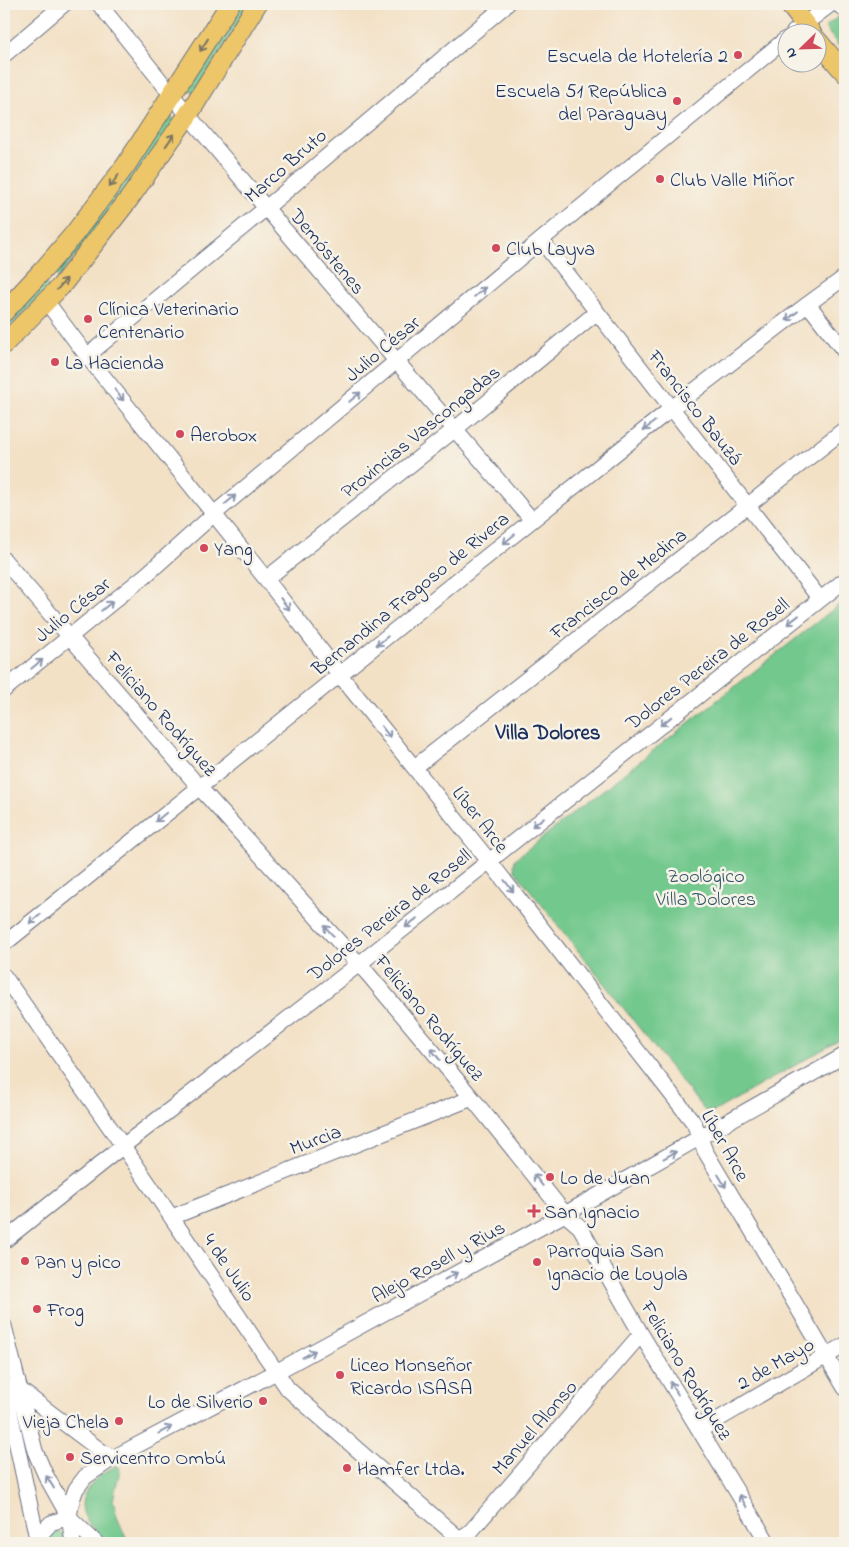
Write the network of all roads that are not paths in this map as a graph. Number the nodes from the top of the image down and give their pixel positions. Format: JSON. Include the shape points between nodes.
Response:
{"nodes":[{"id":1,"x":64,"y":4,"type":"edge"},
{"id":2,"x":99,"y":4,"type":"edge"},
{"id":3,"x":230,"y":4,"type":"edge"},
{"id":4,"x":257,"y":4,"type":"edge"},
{"id":5,"x":507,"y":4,"type":"edge"},
{"id":6,"x":789,"y":4,"type":"edge"},
{"id":7,"x":831,"y":4,"type":"edge"},
{"id":8,"x":837,"y":4,"type":"edge"},
{"id":9,"x":845,"y":9,"type":"edge"},
{"id":10,"x":799,"y":22,"type":"edge"},
{"id":11,"x":812,"y":22,"type":"edge"},
{"id":12,"x":776,"y":46,"type":"edge"},
{"id":13,"x":826,"y":50,"type":"edge"},
{"id":14,"x":4,"y":55,"type":"edge"},
{"id":15,"x":845,"y":73,"type":"edge"},
{"id":16,"x":172,"y":94,"type":"junction"},
{"id":17,"x":188,"y":116,"type":"junction"},
{"id":18,"x":266,"y":208,"type":"junction"},
{"id":19,"x":541,"y":240,"type":"junction"},
{"id":20,"x":845,"y":277,"type":"edge"},
{"id":21,"x":46,"y":301,"type":"junction"},
{"id":22,"x":808,"y":304,"type":"junction"},
{"id":23,"x":4,"y":312,"type":"edge"},
{"id":24,"x":597,"y":312,"type":"junction"},
{"id":25,"x":4,"y":344,"type":"edge"},
{"id":26,"x":845,"y":352,"type":"edge"},
{"id":27,"x":87,"y":356,"type":"junction"},
{"id":28,"x":397,"y":362,"type":"junction"},
{"id":29,"x":672,"y":408,"type":"junction"},
{"id":30,"x":845,"y":429,"type":"edge"},
{"id":31,"x":454,"y":430,"type":"junction"},
{"id":32,"x":748,"y":507,"type":"junction"},
{"id":33,"x":214,"y":514,"type":"junction"},
{"id":34,"x":532,"y":520,"type":"junction"},
{"id":35,"x":4,"y":560,"type":"edge"},
{"id":36,"x":266,"y":579,"type":"junction"},
{"id":37,"x":845,"y":580,"type":"edge"},
{"id":38,"x":820,"y":599,"type":"junction"},
{"id":39,"x":70,"y":638,"type":"junction"},
{"id":40,"x":340,"y":675,"type":"junction"},
{"id":41,"x":4,"y":690,"type":"edge"},
{"id":42,"x":415,"y":767,"type":"junction"},
{"id":43,"x":199,"y":787,"type":"junction"},
{"id":44,"x":489,"y":861,"type":"junction"},
{"id":45,"x":4,"y":944,"type":"edge"},
{"id":46,"x":359,"y":964,"type":"junction"},
{"id":47,"x":4,"y":976,"type":"edge"},
{"id":48,"x":843,"y":1060,"type":"edge"},
{"id":49,"x":472,"y":1098,"type":"junction"},
{"id":50,"x":700,"y":1138,"type":"junction"},
{"id":51,"x":124,"y":1146,"type":"junction"},
{"id":52,"x":565,"y":1214,"type":"junction"},
{"id":53,"x":172,"y":1216,"type":"junction"},
{"id":54,"x":4,"y":1241,"type":"edge"},
{"id":55,"x":4,"y":1326,"type":"edge"},
{"id":56,"x":641,"y":1334,"type":"junction"},
{"id":57,"x":845,"y":1345,"type":"edge"},
{"id":58,"x":826,"y":1356,"type":"junction"},
{"id":59,"x":276,"y":1372,"type":"junction"},
{"id":60,"x":4,"y":1385,"type":"edge"},
{"id":61,"x":845,"y":1388,"type":"edge"},
{"id":62,"x":19,"y":1389,"type":"junction"},
{"id":63,"x":700,"y":1430,"type":"junction"},
{"id":64,"x":113,"y":1458,"type":"junction"},
{"id":65,"x":68,"y":1517,"type":"junction"},
{"id":66,"x":35,"y":1541,"type":"edge"},
{"id":67,"x":460,"y":1542,"type":"edge"},
{"id":68,"x":73,"y":1543,"type":"edge"},
{"id":69,"x":96,"y":1543,"type":"edge"},
{"id":70,"x":768,"y":1543,"type":"edge"}],
"edges":[{"from":1,"to":14,"type":"street"},
{"from":2,"to":16,"type":"street","name":"Demóstenes"},
{"from":3,"to":16,"type":"main road","one_way":true},
{"from":4,"to":17,"type":"main road"},
{"from":5,"to":18,"type":"street","name":"Marco Bruto"},
{"from":6,"to":10,"type":"main road"},
{"from":7,"to":11,"type":"street"},
{"from":8,"to":9,"type":"street"},
{"from":12,"to":19,"type":"street","name":"Julio César"},
{"from":13,"to":15,"type":"main road"},
{"from":16,"to":17,"type":"street","name":"Demóstenes"},
{"from":16,"to":23,"type":"main road","one_way":true,"via":[[126,165],[74,234]]},
{"from":17,"to":18,"type":"street","name":"Demóstenes"},
{"from":21,"to":17,"type":"main road","one_way":true,"via":[[129,199]]},
{"from":18,"to":27,"type":"street","name":"Marco Bruto"},
{"from":18,"to":28,"type":"street","name":"Demóstenes"},
{"from":19,"to":24,"type":"street","name":"Francisco Bauzá"},
{"from":28,"to":19,"type":"street","name":"Julio César","one_way":true},
{"from":20,"to":22,"type":"street","name":"Bernandina Fragoso de Rivera"},
{"from":21,"to":25,"type":"main road"},
{"from":21,"to":27,"type":"street","name":"Líber Arce"},
{"from":22,"to":26,"type":"street"},
{"from":22,"to":29,"type":"street","name":"Bernandina Fragoso de Rivera","one_way":true},
{"from":24,"to":29,"type":"street","name":"Francisco Bauzá"},
{"from":24,"to":31,"type":"street","name":"Provincias Vascongadas"},
{"from":27,"to":33,"type":"street","name":"Líber Arce","one_way":true},
{"from":28,"to":31,"type":"street","name":"Demóstenes"},
{"from":33,"to":28,"type":"street","name":"Julio César","one_way":true},
{"from":29,"to":32,"type":"street","name":"Francisco Bauzá"},
{"from":29,"to":34,"type":"street","name":"Bernandina Fragoso de Rivera","one_way":true},
{"from":30,"to":32,"type":"street","name":"Francisco de Medina"},
{"from":31,"to":34,"type":"street","name":"Demóstenes"},
{"from":31,"to":36,"type":"street","name":"Provincias Vascongadas"},
{"from":32,"to":38,"type":"street","name":"Francisco Bauzá"},
{"from":32,"to":42,"type":"street","name":"Francisco de Medina"},
{"from":33,"to":36,"type":"street","name":"Líber Arce"},
{"from":39,"to":33,"type":"street","name":"Julio César","one_way":true},
{"from":34,"to":40,"type":"street","name":"Bernandina Fragoso de Rivera","one_way":true},
{"from":35,"to":39,"type":"street","name":"Feliciano Rodríguez"},
{"from":36,"to":40,"type":"street","name":"Líber Arce","one_way":true},
{"from":37,"to":38,"type":"street","name":"Dolores Pereira de Rosell"},
{"from":38,"to":44,"type":"street","name":"Dolores Pereira de Rosell","one_way":true},
{"from":41,"to":39,"type":"street","name":"Julio César","one_way":true},
{"from":39,"to":43,"type":"street","name":"Feliciano Rodríguez"},
{"from":40,"to":42,"type":"street","name":"Líber Arce","one_way":true},
{"from":40,"to":43,"type":"street","name":"Bernandina Fragoso de Rivera"},
{"from":42,"to":44,"type":"street","name":"Líber Arce"},
{"from":43,"to":45,"type":"street","name":"Bernandina Fragoso de Rivera","one_way":true},
{"from":46,"to":43,"type":"street","name":"Feliciano Rodríguez","one_way":true},
{"from":44,"to":46,"type":"street","name":"Dolores Pereira de Rosell","one_way":true},
{"from":44,"to":50,"type":"street","name":"Líber Arce","one_way":true,"via":[[694,1123]]},
{"from":49,"to":46,"type":"street","name":"Feliciano Rodríguez","one_way":true},
{"from":46,"to":51,"type":"street","name":"Dolores Pereira de Rosell"},
{"from":47,"to":51,"type":"street","name":"4 de Julio"},
{"from":48,"to":50,"type":"street","name":"Alejo Rosell y Rius"},
{"from":52,"to":49,"type":"street","name":"Feliciano Rodríguez","one_way":true},
{"from":49,"to":53,"type":"street","name":"Murcia"},
{"from":52,"to":50,"type":"street","name":"Alejo Rosell y Rius","one_way":true},
{"from":50,"to":58,"type":"street","name":"Líber Arce","one_way":true},
{"from":51,"to":53,"type":"street","name":"4 de Julio"},
{"from":51,"to":54,"type":"street","name":"Dolores Pereira de Rosell"},
{"from":52,"to":56,"type":"street","name":"Feliciano Rodríguez","via":[[580,1227]]},
{"from":59,"to":52,"type":"street","name":"Alejo Rosell y Rius","one_way":true},
{"from":53,"to":59,"type":"street","name":"4 de Julio"},
{"from":55,"to":62,"type":"street"},
{"from":63,"to":56,"type":"street","name":"Feliciano Rodríguez","one_way":true},
{"from":56,"to":67,"type":"street","name":"Manuel Alonso"},
{"from":57,"to":58,"type":"street","name":"2 de Mayo"},
{"from":58,"to":61,"type":"street","name":"Líber Arce"},
{"from":58,"to":63,"type":"street","name":"2 de Mayo"},
{"from":64,"to":59,"type":"street","name":"Alejo Rosell y Rius","one_way":true},
{"from":59,"to":67,"type":"street","name":"4 de Julio","via":[[288,1389]]},
{"from":60,"to":66,"type":"street"},
{"from":62,"to":64,"type":"street"},
{"from":65,"to":62,"type":"street","one_way":true,"via":[[36,1451]]},
{"from":70,"to":63,"type":"street","name":"Feliciano Rodríguez","one_way":true},
{"from":64,"to":65,"type":"street","name":"Alejo Rosell y Rius","via":[[85,1477],[76,1489]]},
{"from":65,"to":66,"type":"street","via":[[51,1523]]},
{"from":65,"to":68,"type":"street"},
{"from":65,"to":69,"type":"street"}]}
